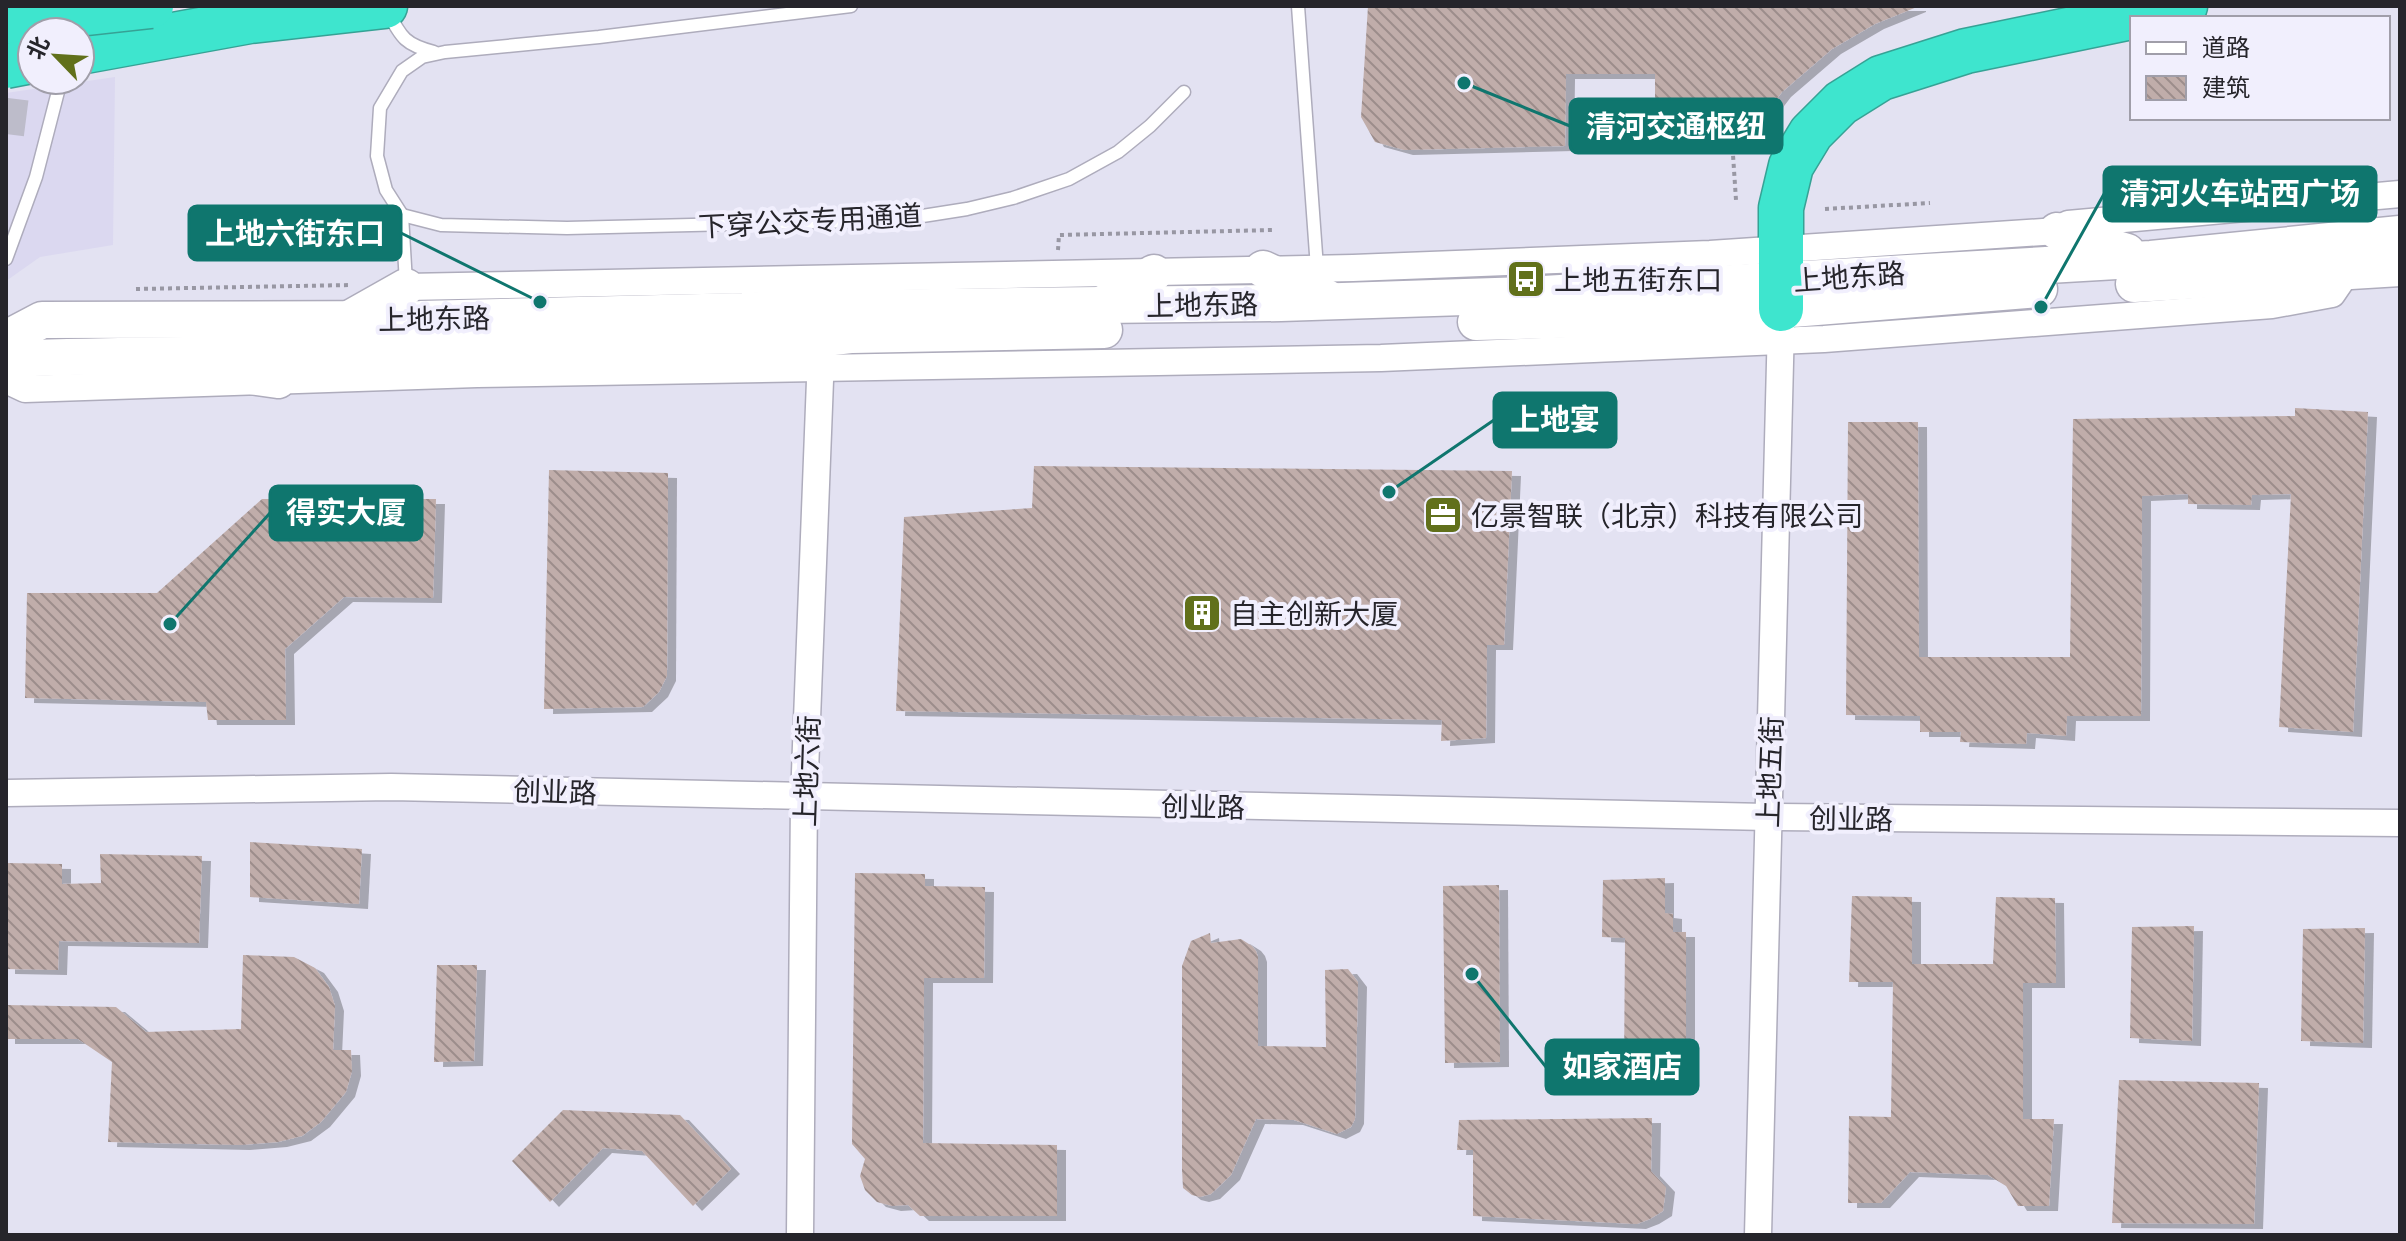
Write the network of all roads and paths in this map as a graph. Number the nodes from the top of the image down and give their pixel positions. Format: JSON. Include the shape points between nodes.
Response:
{"nodes":[{"id":1,"x":151,"y":6,"type":"edge"},
{"id":2,"x":385,"y":6,"type":"edge"},
{"id":3,"x":851,"y":6,"type":"edge"},
{"id":4,"x":1298,"y":6,"type":"edge"},
{"id":5,"x":2185,"y":6,"type":"edge"},
{"id":6,"x":2136,"y":16,"type":"edge"},
{"id":7,"x":2130,"y":17,"type":"edge"},
{"id":8,"x":6,"y":22,"type":"edge"},
{"id":9,"x":96,"y":49,"type":"edge"},
{"id":10,"x":437,"y":53,"type":"junction"},
{"id":11,"x":1184,"y":92,"type":"dead end"},
{"id":12,"x":57,"y":96,"type":"edge"},
{"id":13,"x":1732,"y":140,"type":"dead end"},
{"id":14,"x":2400,"y":194,"type":"edge"},
{"id":15,"x":1736,"y":200,"type":"dead end"},
{"id":16,"x":1930,"y":203,"type":"dead end"},
{"id":17,"x":1825,"y":209,"type":"dead end"},
{"id":18,"x":402,"y":215,"type":"junction"},
{"id":19,"x":1273,"y":230,"type":"dead end"},
{"id":20,"x":2057,"y":231,"type":"junction"},
{"id":21,"x":2400,"y":234,"type":"edge"},
{"id":22,"x":1058,"y":252,"type":"dead end"},
{"id":23,"x":6,"y":259,"type":"edge"},
{"id":24,"x":2151,"y":259,"type":"junction"},
{"id":25,"x":1317,"y":268,"type":"junction"},
{"id":26,"x":2400,"y":268,"type":"edge"},
{"id":27,"x":1263,"y":269,"type":"junction"},
{"id":28,"x":1154,"y":273,"type":"junction"},
{"id":29,"x":406,"y":287,"type":"junction"},
{"id":30,"x":1781,"y":295,"type":"junction"},
{"id":31,"x":1336,"y":301,"type":"junction"},
{"id":32,"x":1101,"y":305,"type":"junction"},
{"id":33,"x":350,"y":318,"type":"junction"},
{"id":34,"x":769,"y":325,"type":"junction"},
{"id":35,"x":821,"y":338,"type":"junction"},
{"id":36,"x":6,"y":339,"type":"edge"},
{"id":37,"x":182,"y":353,"type":"junction"},
{"id":38,"x":6,"y":359,"type":"edge"},
{"id":39,"x":6,"y":380,"type":"edge"},
{"id":40,"x":278,"y":380,"type":"junction"},
{"id":41,"x":6,"y":793,"type":"edge"},
{"id":42,"x":804,"y":798,"type":"junction"},
{"id":43,"x":1767,"y":817,"type":"junction"},
{"id":44,"x":2400,"y":823,"type":"edge"},
{"id":45,"x":800,"y":1235,"type":"edge"},
{"id":46,"x":1758,"y":1235,"type":"edge"}],
"edges":[{"from":1,"to":8,"type":"highway","bridge":true},
{"from":2,"to":9,"type":"highway","via":[[250,21]]},
{"from":2,"to":10,"type":"lane","via":[[400,36]]},
{"from":3,"to":10,"type":"lane"},
{"from":4,"to":25,"type":"lane"},
{"from":5,"to":6,"type":"highway"},
{"from":7,"to":30,"type":"highway","via":[[1966,51],[1881,78],[1841,103],[1811,133],[1791,166],[1781,208]]},
{"from":10,"to":18,"type":"lane","via":[[402,71],[380,108],[377,156],[386,190]]},
{"from":11,"to":18,"type":"lane","name":"下穿公交专用通道","via":[[1118,152],[1069,179],[967,209],[897,220],[567,228],[441,225]]},
{"from":12,"to":23,"type":"lane","via":[[36,177]]},
{"from":13,"to":15,"type":"path"},
{"from":14,"to":20,"type":"street","via":[[2068,224]]},
{"from":16,"to":17,"type":"path"},
{"from":18,"to":29,"type":"lane"},
{"from":19,"to":22,"type":"path","via":[[1059,235]]},
{"from":20,"to":24,"type":"main road"},
{"from":20,"to":30,"type":"street"},
{"from":21,"to":24,"type":"main road","name":"上地东路"},
{"from":24,"to":30,"type":"main road","name":"上地东路"},
{"from":25,"to":27,"type":"street"},
{"from":25,"to":30,"type":"street","via":[[1710,254]]},
{"from":26,"to":30,"type":"main road","name":"上地东路","via":[[2038,289]]},
{"from":27,"to":28,"type":"street"},
{"from":27,"to":31,"type":"main road"},
{"from":28,"to":32,"type":"main road"},
{"from":28,"to":34,"type":"street"},
{"from":29,"to":33,"type":"main road"},
{"from":29,"to":34,"type":"street"},
{"from":30,"to":31,"type":"main road","name":"上地东路"},
{"from":30,"to":35,"type":"main road","name":"上地东路","via":[[1707,316]]},
{"from":30,"to":43,"type":"street","name":"上地五街"},
{"from":31,"to":32,"type":"main road","name":"上地东路"},
{"from":32,"to":35,"type":"main road","name":"上地东路","via":[[849,308]]},
{"from":33,"to":34,"type":"main road","name":"上地东路"},
{"from":33,"to":36,"type":"main road","name":"上地东路","via":[[42,320]]},
{"from":34,"to":35,"type":"main road","name":"上地东路"},
{"from":34,"to":37,"type":"main road","name":"上地东路","via":[[539,344]]},
{"from":34,"to":40,"type":"street"},
{"from":35,"to":42,"type":"street","name":"上地六街"},
{"from":37,"to":38,"type":"main road","name":"上地东路"},
{"from":37,"to":40,"type":"main road","via":[[207,369]]},
{"from":39,"to":40,"type":"street","via":[[25,389]]},
{"from":41,"to":42,"type":"street","name":"创业路","via":[[391,787]]},
{"from":42,"to":43,"type":"street","name":"创业路"},
{"from":42,"to":45,"type":"street","name":"上地六街"},
{"from":43,"to":44,"type":"street","name":"创业路"},
{"from":43,"to":46,"type":"street","name":"上地五街"}]}
